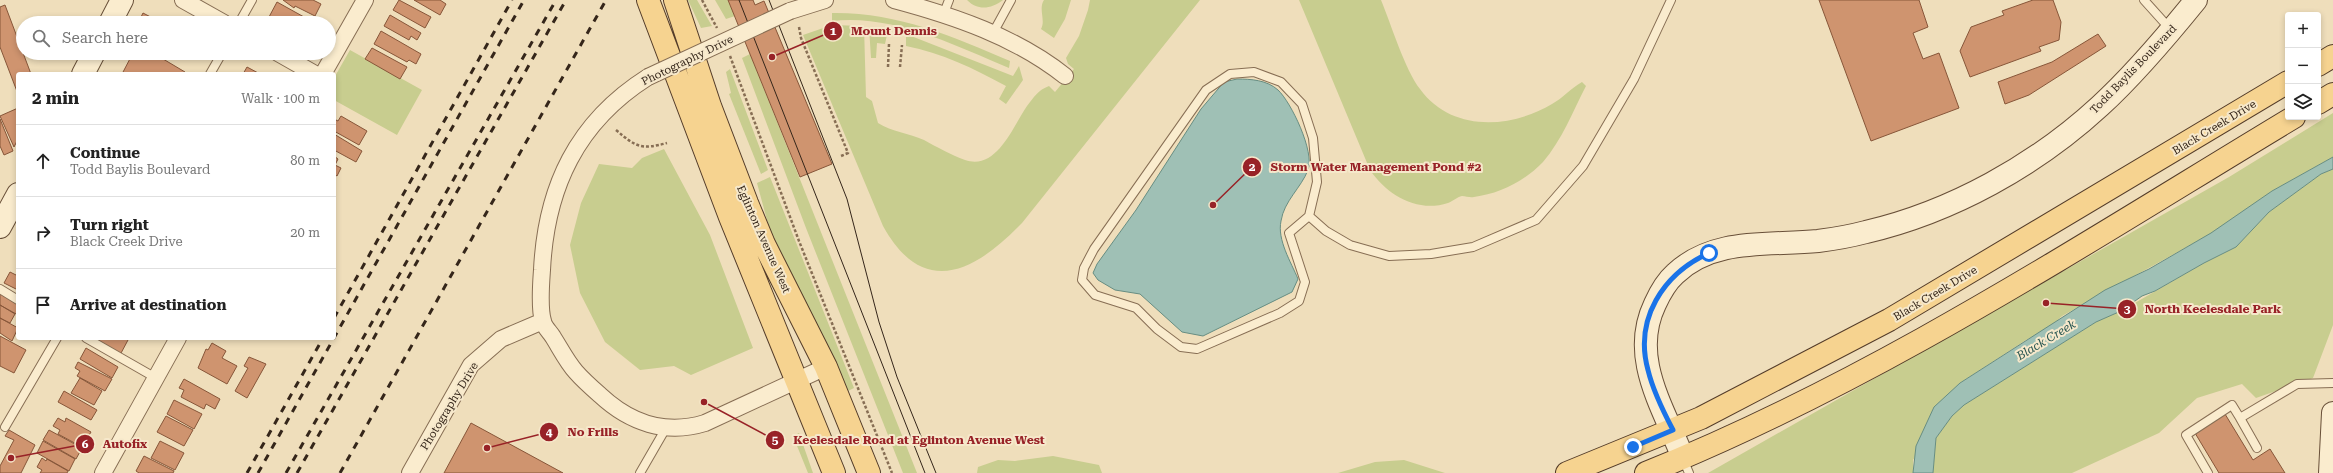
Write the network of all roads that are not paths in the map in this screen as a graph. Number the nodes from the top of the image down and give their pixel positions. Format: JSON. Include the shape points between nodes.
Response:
{"nodes":[{"id":1,"x":122,"y":0,"type":"edge"},
{"id":2,"x":182,"y":0,"type":"edge"},
{"id":3,"x":252,"y":0,"type":"edge"},
{"id":4,"x":365,"y":0,"type":"edge"},
{"id":5,"x":648,"y":0,"type":"edge"},
{"id":6,"x":675,"y":0,"type":"edge"},
{"id":7,"x":825,"y":0,"type":"edge"},
{"id":8,"x":894,"y":0,"type":"edge"},
{"id":9,"x":1011,"y":0,"type":"edge"},
{"id":10,"x":1671,"y":0,"type":"edge"},
{"id":11,"x":2144,"y":0,"type":"edge"},
{"id":12,"x":2196,"y":0,"type":"edge"},
{"id":13,"x":947,"y":7,"type":"edge"},
{"id":14,"x":114,"y":16,"type":"edge"},
{"id":15,"x":211,"y":16,"type":"edge"},
{"id":16,"x":244,"y":16,"type":"edge"},
{"id":17,"x":2171,"y":31,"type":"junction"},
{"id":18,"x":993,"y":34,"type":"junction"},
{"id":19,"x":336,"y":51,"type":"edge"},
{"id":20,"x":2333,"y":56,"type":"edge"},
{"id":21,"x":90,"y":60,"type":"edge"},
{"id":22,"x":218,"y":60,"type":"edge"},
{"id":23,"x":290,"y":60,"type":"edge"},
{"id":24,"x":331,"y":60,"type":"edge"},
{"id":25,"x":2321,"y":63,"type":"edge"},
{"id":26,"x":84,"y":72,"type":"edge"},
{"id":27,"x":211,"y":72,"type":"edge"},
{"id":28,"x":311,"y":72,"type":"edge"},
{"id":29,"x":324,"y":72,"type":"edge"},
{"id":30,"x":1065,"y":76,"type":"dead end"},
{"id":31,"x":2285,"y":84,"type":"edge"},
{"id":32,"x":2333,"y":94,"type":"edge"},
{"id":33,"x":2321,"y":101,"type":"edge"},
{"id":34,"x":2289,"y":120,"type":"edge"},
{"id":35,"x":16,"y":198,"type":"edge"},
{"id":36,"x":1309,"y":216,"type":"junction"},
{"id":37,"x":0,"y":227,"type":"edge"},
{"id":38,"x":0,"y":289,"type":"edge"},
{"id":39,"x":16,"y":299,"type":"edge"},
{"id":40,"x":543,"y":321,"type":"junction"},
{"id":41,"x":56,"y":340,"type":"edge"},
{"id":42,"x":90,"y":340,"type":"edge"},
{"id":43,"x":177,"y":340,"type":"edge"},
{"id":44,"x":826,"y":367,"type":"junction"},
{"id":45,"x":156,"y":378,"type":"junction"},
{"id":46,"x":796,"y":381,"type":"junction"},
{"id":47,"x":2333,"y":383,"type":"edge"},
{"id":48,"x":2333,"y":413,"type":"edge"},
{"id":49,"x":2240,"y":418,"type":"junction"},
{"id":50,"x":5,"y":427,"type":"dead end"},
{"id":51,"x":666,"y":428,"type":"junction"},
{"id":52,"x":1673,"y":430,"type":"junction"},
{"id":53,"x":2257,"y":448,"type":"dead end"},
{"id":54,"x":1686,"y":466,"type":"edge"},
{"id":55,"x":103,"y":473,"type":"edge"},
{"id":56,"x":410,"y":473,"type":"edge"},
{"id":57,"x":640,"y":473,"type":"edge"},
{"id":58,"x":834,"y":473,"type":"edge"},
{"id":59,"x":869,"y":473,"type":"edge"},
{"id":60,"x":1567,"y":473,"type":"edge"},
{"id":61,"x":1646,"y":473,"type":"edge"},
{"id":62,"x":2208,"y":473,"type":"edge"},
{"id":63,"x":2330,"y":473,"type":"edge"}],
"edges":[{"from":1,"to":14,"type":"street"},
{"from":2,"to":15,"type":"street"},
{"from":3,"to":16,"type":"lane"},
{"from":4,"to":19,"type":"street"},
{"from":5,"to":46,"type":"main road","name":"Eglinton Avenue West","via":[[705,153]]},
{"from":6,"to":44,"type":"main road","name":"Eglinton Avenue West","via":[[710,106],[747,203],[764,244]]},
{"from":7,"to":40,"type":"street","name":"Photography Drive","bridge":true,"via":[[790,11],[648,77],[608,107],[574,149],[554,195],[544,240],[541,289]]},
{"from":8,"to":13,"type":"street"},
{"from":9,"to":18,"type":"lane"},
{"from":10,"to":36,"type":"lane","via":[[1634,79],[1583,166],[1536,220],[1473,248],[1390,256],[1350,245],[1326,231]]},
{"from":11,"to":17,"type":"lane"},
{"from":12,"to":17,"type":"street","name":"Todd Baylis Boulevard"},
{"from":13,"to":18,"type":"street"},
{"from":17,"to":52,"type":"street","name":"Todd Baylis Boulevard","via":[[2100,106],[2044,152],[1958,199],[1895,224],[1860,233],[1817,241],[1732,246],[1695,259],[1674,274],[1650,315],[1645,349],[1651,380]]},
{"from":18,"to":30,"type":"street","via":[[1048,63]]},
{"from":20,"to":25,"type":"main road"},
{"from":21,"to":26,"type":"street"},
{"from":22,"to":27,"type":"lane"},
{"from":23,"to":28,"type":"street"},
{"from":24,"to":29,"type":"street"},
{"from":31,"to":52,"type":"main road","name":"Black Creek Drive","via":[[1889,320],[1809,363]]},
{"from":32,"to":33,"type":"main road"},
{"from":34,"to":54,"type":"main road","via":[[1969,312],[1864,372],[1715,445]]},
{"from":35,"to":37,"type":"street"},
{"from":36,"to":36,"type":"lane","via":[[1317,182],[1314,138],[1302,104],[1281,82],[1254,72],[1230,74],[1206,90],[1094,249],[1084,268],[1082,280],[1095,295],[1136,308],[1157,329],[1181,347],[1197,349],[1280,313],[1299,301],[1305,282],[1289,233]]},
{"from":38,"to":39,"type":"lane"},
{"from":40,"to":51,"type":"street","via":[[575,371],[612,406],[637,421]]},
{"from":40,"to":56,"type":"street","name":"Photography Drive","via":[[501,339],[471,365]]},
{"from":41,"to":50,"type":"lane"},
{"from":42,"to":45,"type":"lane"},
{"from":43,"to":45,"type":"street"},
{"from":44,"to":46,"type":"street"},
{"from":44,"to":59,"type":"main road","name":"Eglinton Avenue West"},
{"from":45,"to":55,"type":"street"},
{"from":46,"to":51,"type":"street","via":[[705,423],[692,427]]},
{"from":46,"to":58,"type":"main road","name":"Eglinton Avenue West"},
{"from":47,"to":49,"type":"lane","via":[[2297,384]]},
{"from":48,"to":63,"type":"street"},
{"from":49,"to":53,"type":"lane"},
{"from":49,"to":62,"type":"lane","via":[[2232,405],[2186,434]]},
{"from":51,"to":57,"type":"lane"},
{"from":52,"to":54,"type":"street","name":"Todd Baylis Boulevard"},
{"from":52,"to":60,"type":"main road","name":"Black Creek Drive"},
{"from":54,"to":61,"type":"main road"}]}
